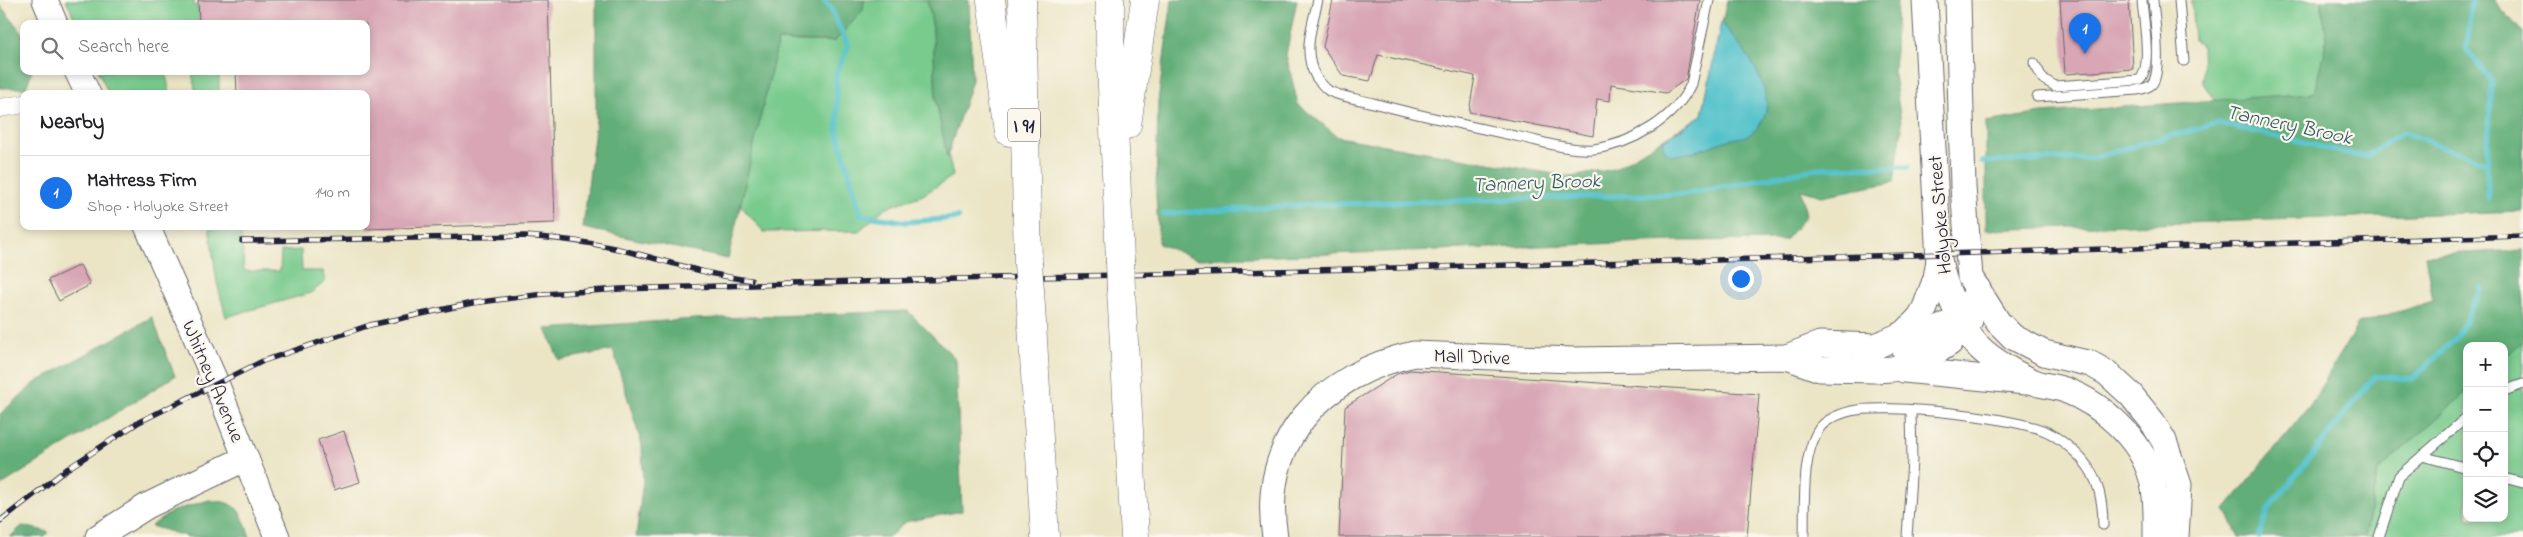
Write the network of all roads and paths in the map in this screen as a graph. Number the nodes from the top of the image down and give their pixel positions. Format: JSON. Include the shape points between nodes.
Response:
{"nodes":[{"id":1,"x":45,"y":0,"type":"edge"},
{"id":2,"x":990,"y":0,"type":"edge"},
{"id":3,"x":1022,"y":0,"type":"edge"},
{"id":4,"x":1110,"y":0,"type":"edge"},
{"id":5,"x":1145,"y":0,"type":"edge"},
{"id":6,"x":1318,"y":0,"type":"edge"},
{"id":7,"x":1709,"y":0,"type":"edge"},
{"id":8,"x":1925,"y":0,"type":"edge"},
{"id":9,"x":1958,"y":0,"type":"edge"},
{"id":10,"x":2142,"y":0,"type":"edge"},
{"id":11,"x":2152,"y":0,"type":"edge"},
{"id":12,"x":2179,"y":0,"type":"edge"},
{"id":13,"x":53,"y":20,"type":"edge"},
{"id":14,"x":2184,"y":61,"type":"dead end"},
{"id":15,"x":2034,"y":62,"type":"dead end"},
{"id":16,"x":79,"y":75,"type":"edge"},
{"id":17,"x":86,"y":90,"type":"edge"},
{"id":18,"x":2038,"y":97,"type":"dead end"},
{"id":19,"x":20,"y":105,"type":"edge"},
{"id":20,"x":0,"y":108,"type":"edge"},
{"id":21,"x":1118,"y":223,"type":"junction"},
{"id":22,"x":149,"y":230,"type":"edge"},
{"id":23,"x":1028,"y":257,"type":"junction"},
{"id":24,"x":1939,"y":260,"type":"junction"},
{"id":25,"x":1978,"y":289,"type":"junction"},
{"id":26,"x":1962,"y":319,"type":"junction"},
{"id":27,"x":1998,"y":322,"type":"junction"},
{"id":28,"x":1876,"y":346,"type":"junction"},
{"id":29,"x":1787,"y":357,"type":"junction"},
{"id":30,"x":1892,"y":369,"type":"junction"},
{"id":31,"x":2039,"y":384,"type":"junction"},
{"id":32,"x":2523,"y":384,"type":"edge"},
{"id":33,"x":2508,"y":390,"type":"edge"},
{"id":34,"x":1911,"y":411,"type":"junction"},
{"id":35,"x":2463,"y":420,"type":"edge"},
{"id":36,"x":2422,"y":456,"type":"junction"},
{"id":37,"x":246,"y":458,"type":"junction"},
{"id":38,"x":2463,"y":467,"type":"edge"},
{"id":39,"x":2508,"y":479,"type":"edge"},
{"id":40,"x":2523,"y":482,"type":"edge"},
{"id":41,"x":2103,"y":525,"type":"dead end"},
{"id":42,"x":98,"y":537,"type":"edge"},
{"id":43,"x":277,"y":537,"type":"edge"},
{"id":44,"x":1045,"y":537,"type":"edge"},
{"id":45,"x":1135,"y":537,"type":"edge"},
{"id":46,"x":1275,"y":537,"type":"edge"},
{"id":47,"x":1804,"y":537,"type":"edge"},
{"id":48,"x":1907,"y":537,"type":"edge"},
{"id":49,"x":2156,"y":537,"type":"edge"},
{"id":50,"x":2176,"y":537,"type":"edge"},
{"id":51,"x":2379,"y":537,"type":"edge"}],
"edges":[{"from":1,"to":13,"type":"street"},
{"from":2,"to":23,"type":"highway"},
{"from":3,"to":23,"type":"highway","number":"I 91"},
{"from":4,"to":21,"type":"highway"},
{"from":5,"to":21,"type":"highway","via":[[1129,103]]},
{"from":6,"to":7,"type":"lane","via":[[1309,40],[1310,63],[1328,90],[1424,116],[1560,146],[1592,149],[1632,138],[1674,110],[1686,97]]},
{"from":8,"to":24,"type":"street","name":"Holyoke Street"},
{"from":9,"to":25,"type":"street","name":"Holyoke Street","via":[[1967,258],[1970,277]]},
{"from":10,"to":15,"type":"lane","via":[[2147,65],[2139,80],[2055,86],[2043,79]]},
{"from":11,"to":18,"type":"lane","via":[[2157,65],[2156,77],[2150,86],[2138,90]]},
{"from":12,"to":14,"type":"lane"},
{"from":16,"to":17,"type":"street"},
{"from":19,"to":20,"type":"street"},
{"from":21,"to":45,"type":"highway","bridge":true},
{"from":22,"to":37,"type":"street","name":"Whitney Avenue"},
{"from":23,"to":44,"type":"highway","number":"I 91","bridge":true},
{"from":24,"to":26,"type":"street","name":"Holyoke Street","via":[[1942,278]]},
{"from":24,"to":28,"type":"street","name":"Mall Drive","via":[[1936,278],[1920,318],[1905,333]]},
{"from":25,"to":26,"type":"street","name":"Mall Drive"},
{"from":25,"to":27,"type":"street","name":"Holyoke Street"},
{"from":26,"to":27,"type":"street"},
{"from":26,"to":28,"type":"street","via":[[1906,344]]},
{"from":26,"to":30,"type":"street","name":"Mall Drive","via":[[1950,343],[1941,351],[1920,362]]},
{"from":26,"to":31,"type":"street","name":"Holyoke Street","via":[[1984,352]]},
{"from":27,"to":50,"type":"street","name":"Holyoke Street","via":[[2013,337],[2044,353],[2090,364],[2107,373],[2131,395],[2152,421],[2173,463],[2179,485]]},
{"from":28,"to":29,"type":"street","name":"Mall Drive","via":[[1820,344]]},
{"from":29,"to":30,"type":"street","name":"Mall Drive","via":[[1820,369]]},
{"from":29,"to":46,"type":"street","name":"Mall Drive","via":[[1573,360],[1414,354],[1394,358],[1351,376],[1326,393],[1298,424],[1275,477],[1271,512]]},
{"from":30,"to":31,"type":"street"},
{"from":31,"to":49,"type":"street","name":"Holyoke Street","via":[[2065,390],[2085,400],[2114,421],[2134,444],[2151,476]]},
{"from":32,"to":33,"type":"lane"},
{"from":34,"to":41,"type":"lane","via":[[2013,421],[2051,434],[2078,454],[2092,470],[2103,507]]},
{"from":34,"to":47,"type":"lane","via":[[1852,410],[1819,428],[1808,453]]},
{"from":34,"to":48,"type":"lane","via":[[1912,460]]},
{"from":35,"to":36,"type":"lane"},
{"from":36,"to":38,"type":"lane"},
{"from":36,"to":51,"type":"lane","via":[[2398,476]]},
{"from":37,"to":42,"type":"street","via":[[148,506]]},
{"from":37,"to":43,"type":"street","name":"Whitney Avenue"},
{"from":39,"to":40,"type":"lane"}]}
